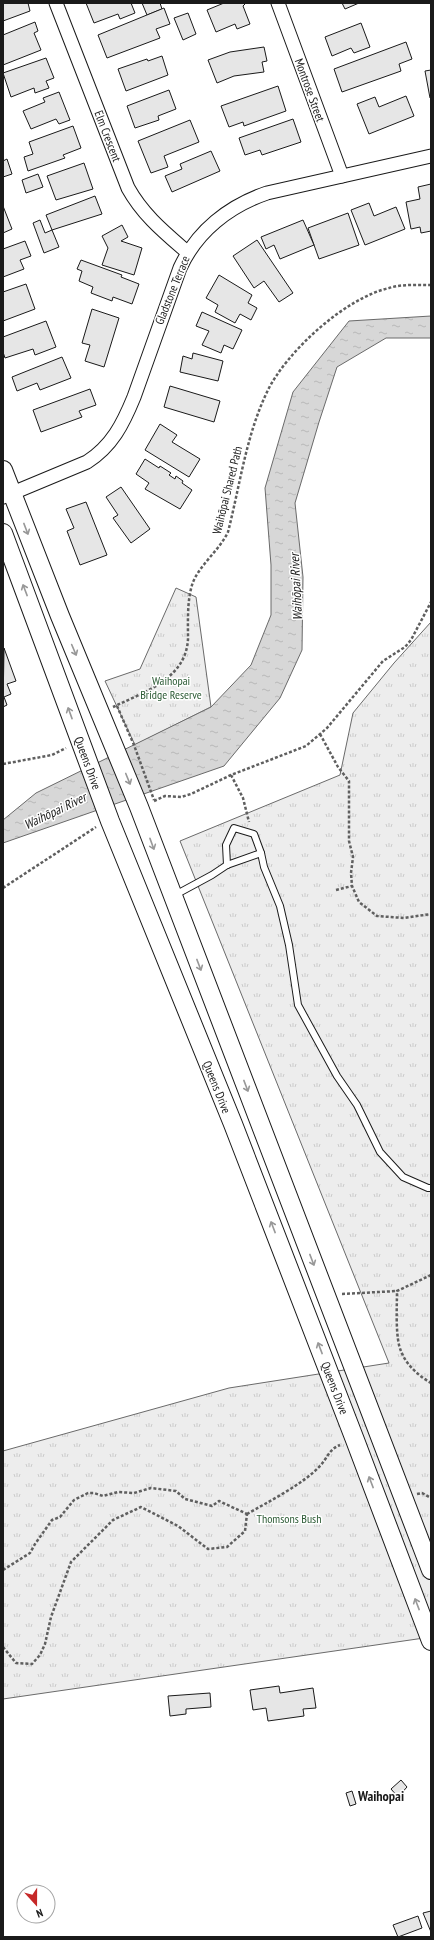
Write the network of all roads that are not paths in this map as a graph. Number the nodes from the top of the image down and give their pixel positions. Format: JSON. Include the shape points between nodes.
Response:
{"nodes":[{"id":1,"x":56,"y":3,"type":"edge"},
{"id":2,"x":278,"y":3,"type":"edge"},
{"id":3,"x":431,"y":156,"type":"edge"},
{"id":4,"x":342,"y":176,"type":"junction"},
{"id":5,"x":187,"y":252,"type":"junction"},
{"id":6,"x":3,"y":470,"type":"edge"},
{"id":7,"x":8,"y":495,"type":"edge"},
{"id":8,"x":3,"y":533,"type":"edge"},
{"id":9,"x":260,"y":853,"type":"junction"},
{"id":10,"x":227,"y":865,"type":"junction"},
{"id":11,"x":172,"y":897,"type":"junction"},
{"id":12,"x":257,"y":1114,"type":"junction"},
{"id":13,"x":233,"y":1124,"type":"junction"},
{"id":14,"x":431,"y":1188,"type":"edge"},
{"id":15,"x":431,"y":1570,"type":"edge"},
{"id":16,"x":431,"y":1640,"type":"edge"}],
"edges":[{"from":1,"to":5,"type":"street","name":"Elm Crescent","via":[[131,193],[148,218]]},
{"from":2,"to":4,"type":"street","name":"Montrose Street"},
{"from":3,"to":4,"type":"street","name":"Gladstone Terrace"},
{"from":4,"to":5,"type":"street","name":"Gladstone Terrace","via":[[286,187],[248,199],[217,220]]},
{"from":5,"to":7,"type":"street","name":"Gladstone Terrace","via":[[169,295],[127,415],[110,443],[87,462]]},
{"from":6,"to":7,"type":"main road","name":"Queens Drive"},
{"from":7,"to":11,"type":"main road","name":"Queens Drive","one_way":true,"via":[[116,751],[147,804]]},
{"from":13,"to":8,"type":"main road","name":"Queens Drive","one_way":true,"via":[[110,821]]},
{"from":9,"to":10,"type":"lane"},
{"from":9,"to":10,"type":"lane","via":[[254,834],[234,828],[226,845]]},
{"from":9,"to":14,"type":"lane","via":[[280,906],[298,1005],[337,1076],[357,1105],[380,1152],[403,1176]]},
{"from":10,"to":11,"type":"lane"},
{"from":11,"to":12,"type":"main road","name":"Queens Drive","one_way":true},
{"from":12,"to":13,"type":"main road"},
{"from":12,"to":15,"type":"main road","name":"Queens Drive","one_way":true},
{"from":16,"to":13,"type":"main road","name":"Queens Drive","one_way":true}]}
